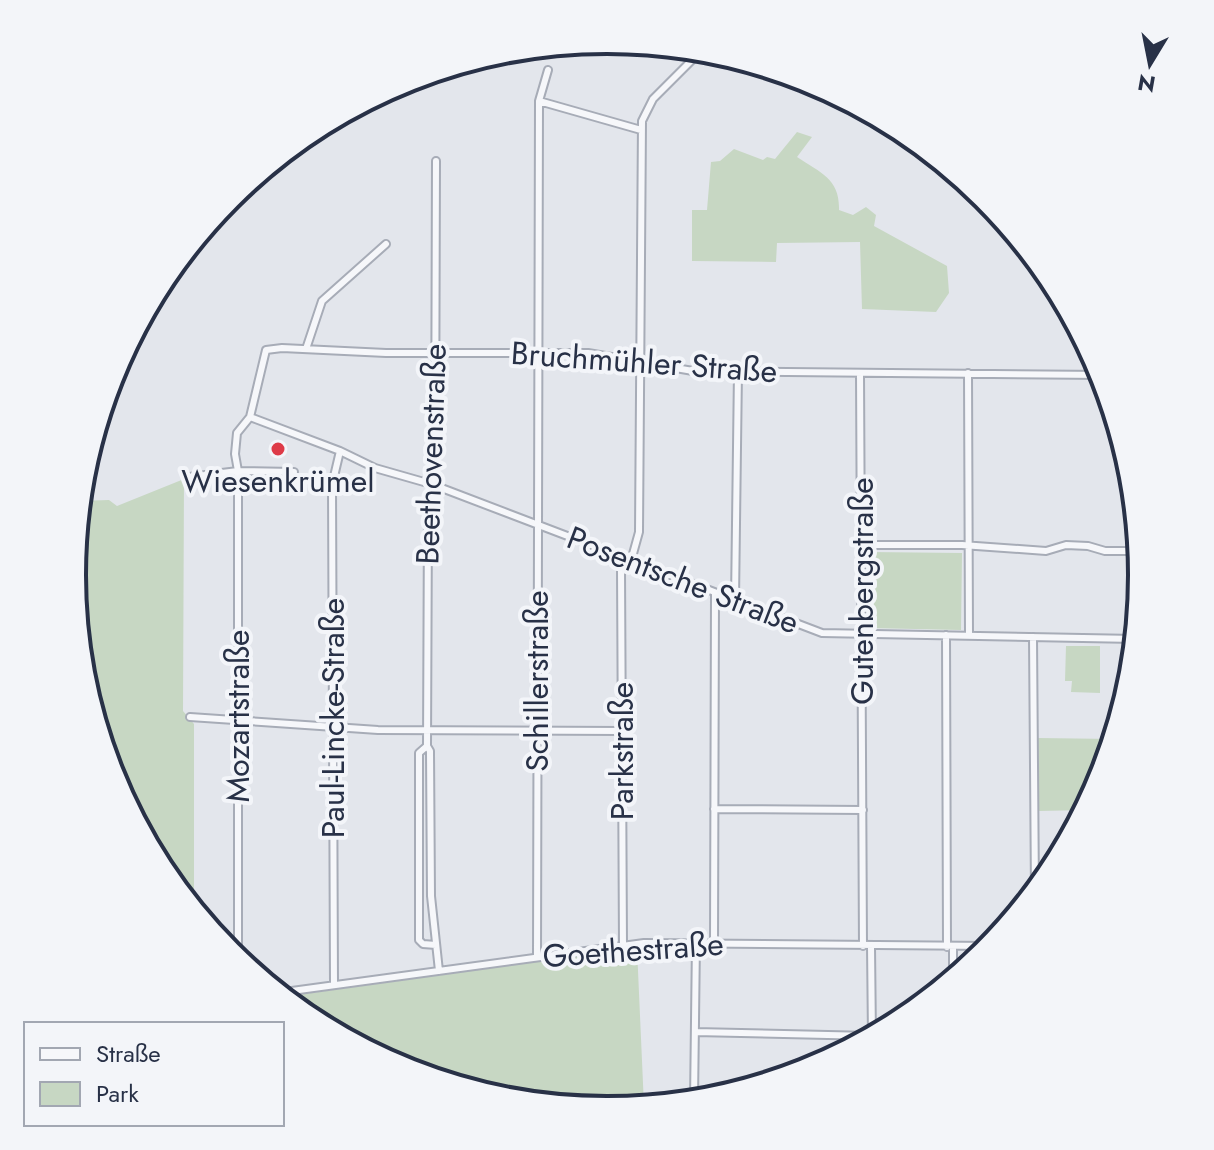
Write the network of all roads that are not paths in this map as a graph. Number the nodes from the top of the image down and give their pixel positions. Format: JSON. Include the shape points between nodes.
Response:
{"nodes":[{"id":1,"x":691,"y":61,"type":"edge"},
{"id":2,"x":548,"y":70,"type":"dead end"},
{"id":3,"x":539,"y":101,"type":"junction"},
{"id":4,"x":641,"y":130,"type":"junction"},
{"id":5,"x":436,"y":161,"type":"dead end"},
{"id":6,"x":386,"y":244,"type":"dead end"},
{"id":7,"x":306,"y":349,"type":"junction"},
{"id":8,"x":435,"y":352,"type":"junction"},
{"id":9,"x":537,"y":352,"type":"junction"},
{"id":10,"x":640,"y":361,"type":"junction"},
{"id":11,"x":738,"y":371,"type":"junction"},
{"id":12,"x":860,"y":373,"type":"junction"},
{"id":13,"x":968,"y":373,"type":"junction"},
{"id":14,"x":1087,"y":375,"type":"edge"},
{"id":15,"x":250,"y":417,"type":"junction"},
{"id":16,"x":340,"y":451,"type":"junction"},
{"id":17,"x":238,"y":471,"type":"junction"},
{"id":18,"x":294,"y":472,"type":"dead end"},
{"id":19,"x":189,"y":477,"type":"dead end"},
{"id":20,"x":431,"y":484,"type":"junction"},
{"id":21,"x":538,"y":525,"type":"junction"},
{"id":22,"x":862,"y":545,"type":"junction"},
{"id":23,"x":968,"y":546,"type":"junction"},
{"id":24,"x":1127,"y":551,"type":"edge"},
{"id":25,"x":628,"y":559,"type":"junction"},
{"id":26,"x":715,"y":593,"type":"junction"},
{"id":27,"x":735,"y":600,"type":"junction"},
{"id":28,"x":862,"y":635,"type":"junction"},
{"id":29,"x":946,"y":635,"type":"junction"},
{"id":30,"x":969,"y":636,"type":"junction"},
{"id":31,"x":1033,"y":637,"type":"junction"},
{"id":32,"x":1124,"y":639,"type":"edge"},
{"id":33,"x":190,"y":717,"type":"dead end"},
{"id":34,"x":238,"y":720,"type":"junction"},
{"id":35,"x":333,"y":727,"type":"junction"},
{"id":36,"x":428,"y":730,"type":"junction"},
{"id":37,"x":536,"y":731,"type":"junction"},
{"id":38,"x":623,"y":731,"type":"junction"},
{"id":39,"x":427,"y":746,"type":"junction"},
{"id":40,"x":714,"y":809,"type":"junction"},
{"id":41,"x":863,"y":810,"type":"junction"},
{"id":42,"x":1035,"y":871,"type":"edge"},
{"id":43,"x":696,"y":941,"type":"junction"},
{"id":44,"x":238,"y":942,"type":"edge"},
{"id":45,"x":714,"y":942,"type":"junction"},
{"id":46,"x":436,"y":945,"type":"junction"},
{"id":47,"x":623,"y":945,"type":"junction"},
{"id":48,"x":867,"y":946,"type":"junction"},
{"id":49,"x":972,"y":946,"type":"edge"},
{"id":50,"x":950,"y":947,"type":"junction"},
{"id":51,"x":537,"y":957,"type":"junction"},
{"id":52,"x":952,"y":966,"type":"edge"},
{"id":53,"x":439,"y":971,"type":"junction"},
{"id":54,"x":334,"y":985,"type":"junction"},
{"id":55,"x":294,"y":991,"type":"edge"},
{"id":56,"x":871,"y":1023,"type":"edge"},
{"id":57,"x":695,"y":1032,"type":"junction"},
{"id":58,"x":849,"y":1035,"type":"edge"},
{"id":59,"x":694,"y":1089,"type":"edge"}],
"edges":[{"from":1,"to":4,"type":"street","via":[[653,99]]},
{"from":2,"to":3,"type":"street","name":"Schillerstraße"},
{"from":3,"to":4,"type":"street"},
{"from":3,"to":9,"type":"street","name":"Schillerstraße"},
{"from":4,"to":10,"type":"street","name":"Parkstraße"},
{"from":5,"to":8,"type":"street","name":"Beethovenstraße"},
{"from":6,"to":7,"type":"street","via":[[322,301]]},
{"from":7,"to":8,"type":"street","name":"Bruchmühler Straße"},
{"from":7,"to":15,"type":"street","name":"Bruchmühler Straße","via":[[266,350]]},
{"from":8,"to":9,"type":"street","name":"Bruchmühler Straße"},
{"from":8,"to":20,"type":"street","name":"Beethovenstraße"},
{"from":9,"to":10,"type":"street","name":"Bruchmühler Straße"},
{"from":9,"to":21,"type":"street","name":"Schillerstraße"},
{"from":10,"to":11,"type":"street","name":"Bruchmühler Straße","via":[[693,371]]},
{"from":10,"to":25,"type":"street","name":"Parkstraße","via":[[639,532]]},
{"from":11,"to":12,"type":"street","name":"Bruchmühler Straße"},
{"from":11,"to":27,"type":"street"},
{"from":12,"to":13,"type":"street","name":"Bruchmühler Straße"},
{"from":12,"to":22,"type":"street","name":"Gutenbergstraße"},
{"from":13,"to":14,"type":"street","name":"Bruchmühler Straße"},
{"from":13,"to":23,"type":"street"},
{"from":15,"to":16,"type":"street","name":"Posentsche Straße"},
{"from":15,"to":17,"type":"street","name":"Bruchmühler Straße","via":[[237,433]]},
{"from":16,"to":20,"type":"street","name":"Posentsche Straße","via":[[375,468]]},
{"from":16,"to":35,"type":"street","name":"Paul-Lincke-Straße","via":[[332,485]]},
{"from":17,"to":18,"type":"street"},
{"from":17,"to":19,"type":"street"},
{"from":17,"to":34,"type":"street","name":"Mozartstraße"},
{"from":20,"to":21,"type":"street","name":"Posentsche Straße"},
{"from":20,"to":36,"type":"street","name":"Beethovenstraße"},
{"from":21,"to":25,"type":"street","name":"Posentsche Straße"},
{"from":21,"to":37,"type":"street","name":"Schillerstraße"},
{"from":22,"to":23,"type":"street"},
{"from":22,"to":28,"type":"street","name":"Gutenbergstraße"},
{"from":23,"to":24,"type":"street","via":[[1046,551],[1077,545]]},
{"from":23,"to":30,"type":"street"},
{"from":25,"to":26,"type":"street","name":"Posentsche Straße"},
{"from":25,"to":38,"type":"street","name":"Parkstraße","via":[[621,569]]},
{"from":26,"to":27,"type":"street","name":"Posentsche Straße"},
{"from":26,"to":40,"type":"street"},
{"from":27,"to":28,"type":"street","name":"Posentsche Straße","via":[[822,633]]},
{"from":28,"to":29,"type":"street","name":"Posentsche Straße"},
{"from":28,"to":41,"type":"street","name":"Gutenbergstraße"},
{"from":29,"to":30,"type":"street","name":"Posentsche Straße"},
{"from":29,"to":50,"type":"street"},
{"from":30,"to":31,"type":"street","name":"Posentsche Straße"},
{"from":31,"to":32,"type":"street","name":"Posentsche Straße"},
{"from":31,"to":42,"type":"street"},
{"from":33,"to":34,"type":"street"},
{"from":34,"to":35,"type":"street"},
{"from":34,"to":44,"type":"street","name":"Mozartstraße"},
{"from":35,"to":36,"type":"street"},
{"from":35,"to":54,"type":"street","name":"Paul-Lincke-Straße"},
{"from":36,"to":37,"type":"street"},
{"from":36,"to":39,"type":"street","name":"Beethovenstraße"},
{"from":37,"to":38,"type":"street"},
{"from":37,"to":51,"type":"street","name":"Schillerstraße"},
{"from":38,"to":47,"type":"street","name":"Parkstraße"},
{"from":39,"to":46,"type":"street","name":"Beethovenstraße"},
{"from":39,"to":46,"type":"street","name":"Beethovenstraße","via":[[419,753],[419,940]]},
{"from":40,"to":41,"type":"street"},
{"from":40,"to":45,"type":"street"},
{"from":41,"to":48,"type":"street","name":"Gutenbergstraße"},
{"from":43,"to":45,"type":"street","name":"Goethestraße"},
{"from":43,"to":47,"type":"street","name":"Goethestraße"},
{"from":43,"to":57,"type":"street"},
{"from":45,"to":48,"type":"street","name":"Goethestraße"},
{"from":46,"to":53,"type":"street","name":"Beethovenstraße"},
{"from":47,"to":51,"type":"street","name":"Goethestraße"},
{"from":48,"to":50,"type":"street","name":"Goethestraße"},
{"from":48,"to":56,"type":"street","name":"Gutenbergstraße"},
{"from":49,"to":50,"type":"street","name":"Goethestraße"},
{"from":50,"to":52,"type":"street"},
{"from":51,"to":53,"type":"street","name":"Goethestraße"},
{"from":53,"to":54,"type":"street","name":"Goethestraße"},
{"from":54,"to":55,"type":"street","name":"Goethestraße"},
{"from":57,"to":58,"type":"street"},
{"from":57,"to":59,"type":"street"}]}
